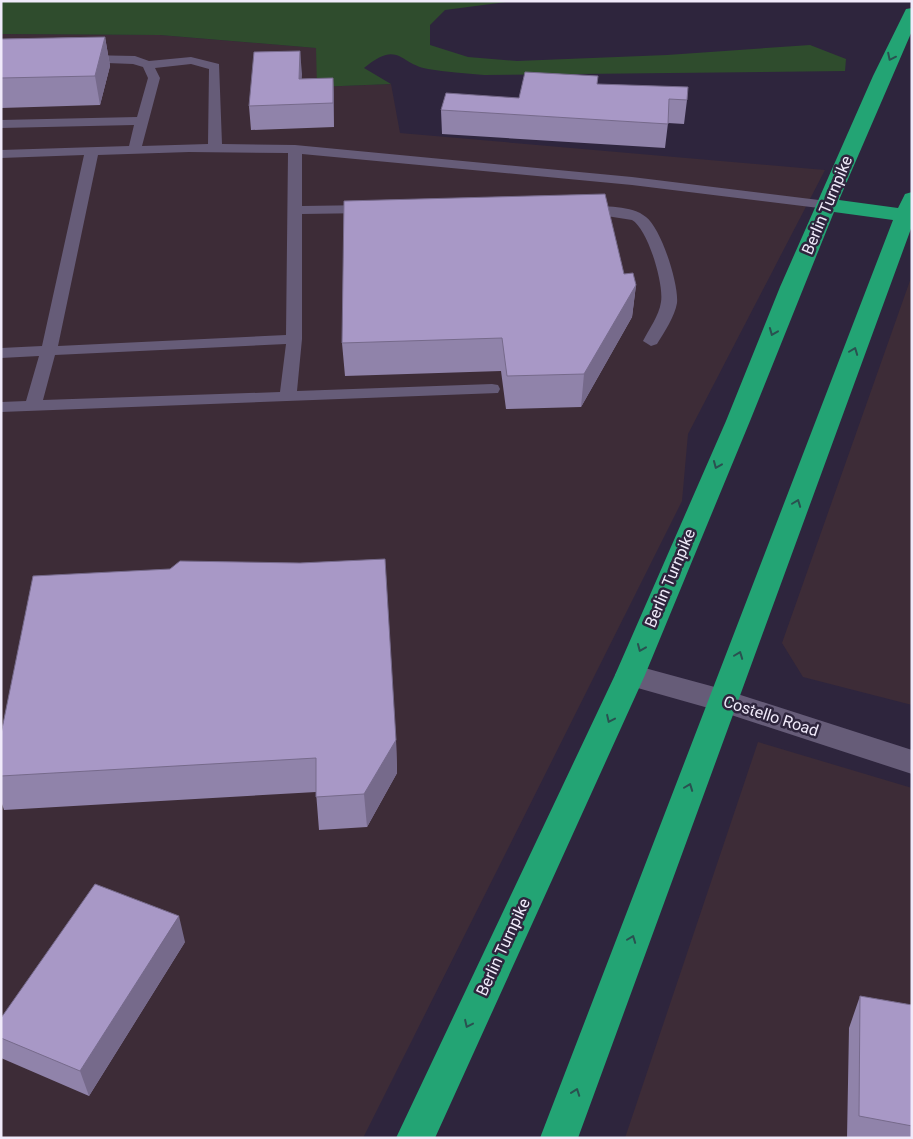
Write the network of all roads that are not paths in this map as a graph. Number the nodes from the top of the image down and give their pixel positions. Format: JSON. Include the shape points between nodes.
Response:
{"nodes":[{"id":1,"x":912,"y":13,"type":"edge"},
{"id":2,"x":69,"y":59,"type":"edge"},
{"id":3,"x":148,"y":64,"type":"junction"},
{"id":4,"x":142,"y":120,"type":"junction"},
{"id":5,"x":1,"y":124,"type":"edge"},
{"id":6,"x":215,"y":148,"type":"junction"},
{"id":7,"x":295,"y":149,"type":"junction"},
{"id":8,"x":134,"y":150,"type":"junction"},
{"id":9,"x":92,"y":151,"type":"junction"},
{"id":10,"x":1,"y":154,"type":"edge"},
{"id":11,"x":828,"y":205,"type":"junction"},
{"id":12,"x":908,"y":206,"type":"edge"},
{"id":13,"x":384,"y":208,"type":"edge"},
{"id":14,"x":571,"y":208,"type":"edge"},
{"id":15,"x":295,"y":210,"type":"junction"},
{"id":16,"x":294,"y":339,"type":"junction"},
{"id":17,"x":651,"y":341,"type":"dead end"},
{"id":18,"x":49,"y":350,"type":"junction"},
{"id":19,"x":1,"y":353,"type":"edge"},
{"id":20,"x":492,"y":389,"type":"dead end"},
{"id":21,"x":288,"y":395,"type":"junction"},
{"id":22,"x":33,"y":405,"type":"junction"},
{"id":23,"x":1,"y":407,"type":"edge"},
{"id":24,"x":630,"y":675,"type":"junction"},
{"id":25,"x":722,"y":700,"type":"junction"},
{"id":26,"x":912,"y":762,"type":"edge"},
{"id":27,"x":415,"y":1138,"type":"edge"},
{"id":28,"x":560,"y":1138,"type":"edge"}],
"edges":[{"from":1,"to":11,"type":"highway","name":"Berlin Turnpike","one_way":true},
{"from":2,"to":3,"type":"lane","via":[[117,58]]},
{"from":3,"to":4,"type":"lane","via":[[154,78]]},
{"from":3,"to":6,"type":"lane","via":[[195,61],[208,62],[215,67]]},
{"from":4,"to":5,"type":"lane"},
{"from":4,"to":8,"type":"lane"},
{"from":6,"to":7,"type":"lane"},
{"from":6,"to":8,"type":"lane"},
{"from":7,"to":11,"type":"lane","via":[[547,172]]},
{"from":7,"to":15,"type":"lane"},
{"from":8,"to":9,"type":"lane"},
{"from":9,"to":10,"type":"lane"},
{"from":9,"to":18,"type":"lane"},
{"from":11,"to":12,"type":"highway"},
{"from":11,"to":24,"type":"highway","name":"Berlin Turnpike","one_way":true},
{"from":25,"to":12,"type":"highway","one_way":true},
{"from":13,"to":15,"type":"lane"},
{"from":14,"to":17,"type":"lane","via":[[619,213],[642,220],[652,233],[669,292],[669,303]]},
{"from":15,"to":16,"type":"lane"},
{"from":16,"to":18,"type":"lane"},
{"from":16,"to":21,"type":"lane"},
{"from":18,"to":19,"type":"lane"},
{"from":18,"to":22,"type":"lane"},
{"from":20,"to":21,"type":"lane"},
{"from":21,"to":22,"type":"lane"},
{"from":22,"to":23,"type":"lane"},
{"from":24,"to":25,"type":"street","name":"Costello Road"},
{"from":24,"to":27,"type":"highway","name":"Berlin Turnpike","one_way":true},
{"from":25,"to":26,"type":"street","name":"Costello Road"},
{"from":28,"to":25,"type":"highway","one_way":true}]}
